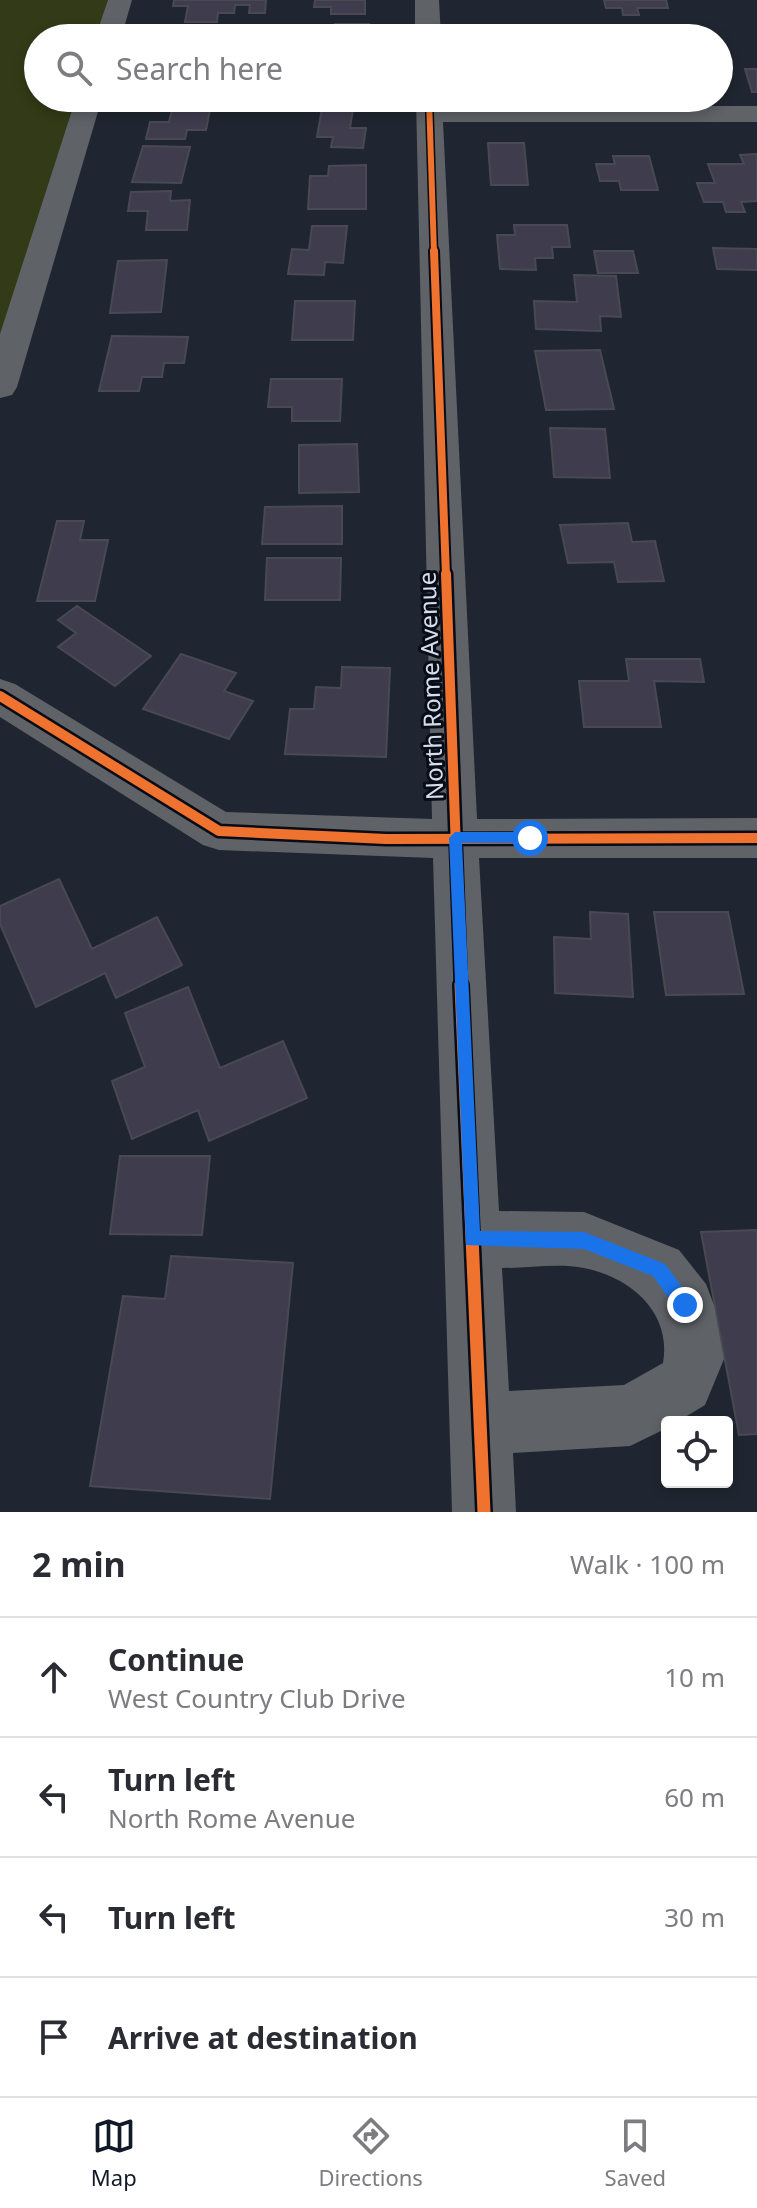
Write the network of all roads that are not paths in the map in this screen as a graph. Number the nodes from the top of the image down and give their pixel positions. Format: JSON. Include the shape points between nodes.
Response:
{"nodes":[{"id":1,"x":120,"y":0,"type":"edge"},
{"id":2,"x":427,"y":0,"type":"edge"},
{"id":3,"x":112,"y":24,"type":"edge"},
{"id":4,"x":428,"y":24,"type":"edge"},
{"id":5,"x":85,"y":112,"type":"edge"},
{"id":6,"x":430,"y":112,"type":"edge"},
{"id":7,"x":675,"y":112,"type":"edge"},
{"id":8,"x":757,"y":114,"type":"edge"},
{"id":9,"x":0,"y":387,"type":"edge"},
{"id":10,"x":0,"y":696,"type":"edge"},
{"id":11,"x":455,"y":838,"type":"junction"},
{"id":12,"x":757,"y":838,"type":"edge"},
{"id":13,"x":472,"y":1239,"type":"junction"},
{"id":14,"x":480,"y":1424,"type":"junction"},
{"id":15,"x":484,"y":1512,"type":"edge"}],
"edges":[{"from":1,"to":3,"type":"street"},
{"from":2,"to":4,"type":"street"},
{"from":5,"to":9,"type":"street"},
{"from":6,"to":11,"type":"street","name":"North Rome Avenue"},
{"from":7,"to":8,"type":"street"},
{"from":10,"to":11,"type":"street","via":[[219,831]]},
{"from":11,"to":12,"type":"street"},
{"from":11,"to":13,"type":"street","name":"North Rome Avenue"},
{"from":13,"to":14,"type":"street","name":"North Rome Avenue"},
{"from":13,"to":14,"type":"street","via":[[584,1240],[659,1270],[685,1305],[694,1359],[684,1384],[630,1415]]},
{"from":14,"to":15,"type":"street","name":"North Rome Avenue"}]}
